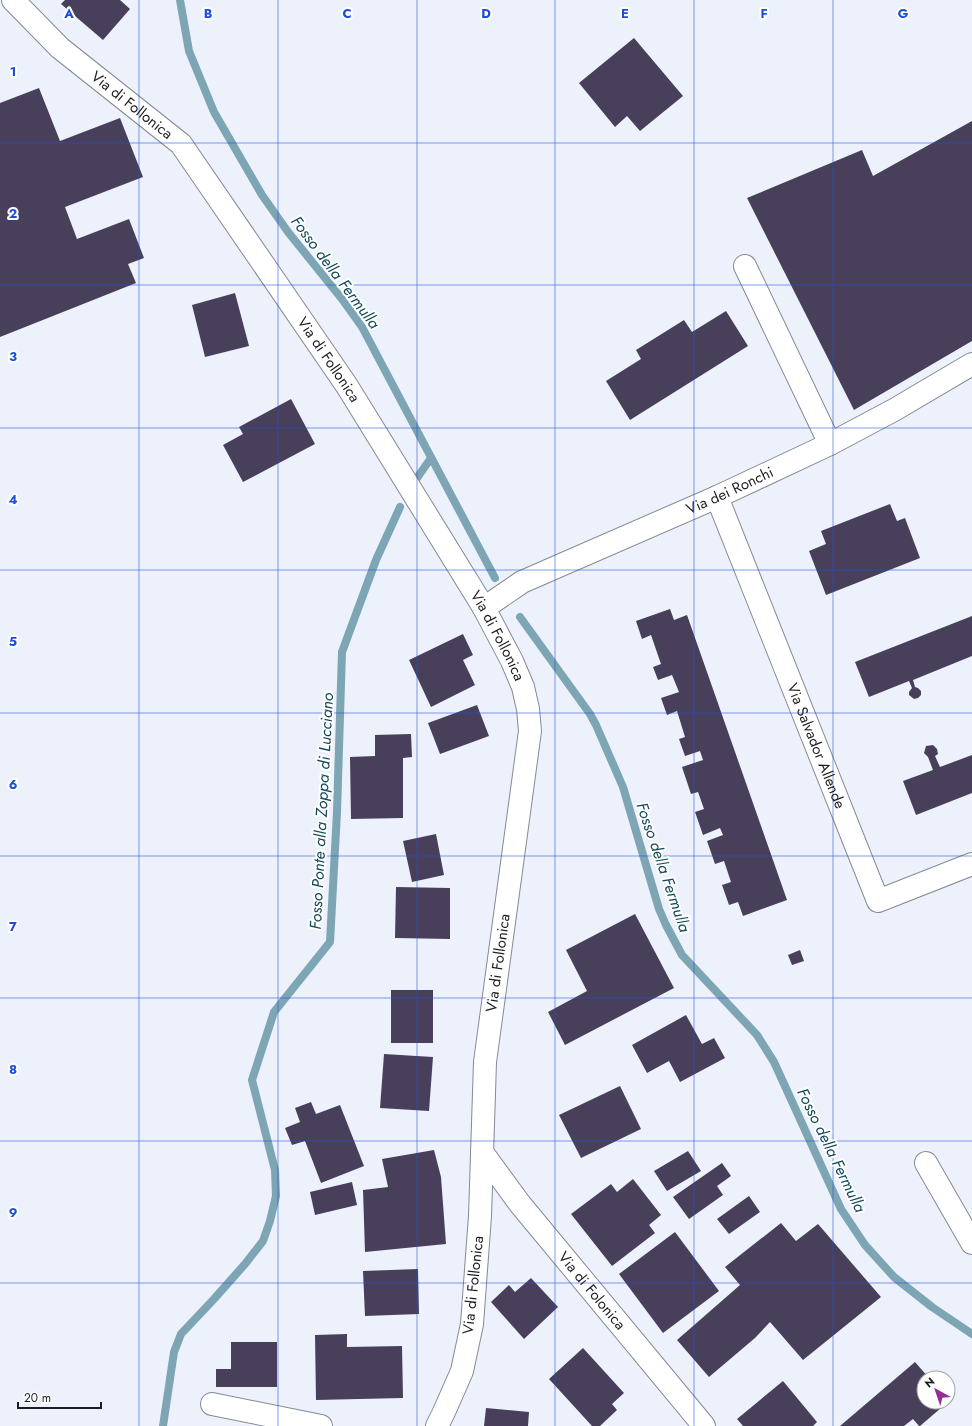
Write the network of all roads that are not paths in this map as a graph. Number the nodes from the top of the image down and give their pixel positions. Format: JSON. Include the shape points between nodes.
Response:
{"nodes":[{"id":1,"x":13,"y":0,"type":"edge"},
{"id":2,"x":745,"y":266,"type":"dead end"},
{"id":3,"x":972,"y":364,"type":"edge"},
{"id":4,"x":830,"y":444,"type":"junction"},
{"id":5,"x":717,"y":497,"type":"junction"},
{"id":6,"x":484,"y":608,"type":"junction"},
{"id":7,"x":972,"y":864,"type":"edge"},
{"id":8,"x":482,"y":1152,"type":"junction"},
{"id":9,"x":926,"y":1163,"type":"dead end"},
{"id":10,"x":972,"y":1243,"type":"edge"},
{"id":11,"x":212,"y":1404,"type":"dead end"},
{"id":12,"x":321,"y":1426,"type":"edge"},
{"id":13,"x":437,"y":1426,"type":"edge"},
{"id":14,"x":704,"y":1426,"type":"edge"}],
"edges":[{"from":1,"to":6,"type":"street","name":"Via di Follonica","via":[[60,48],[181,144],[347,386]]},
{"from":2,"to":4,"type":"street"},
{"from":3,"to":4,"type":"street","name":"Via dei Ronchi"},
{"from":4,"to":5,"type":"street","name":"Via dei Ronchi"},
{"from":5,"to":6,"type":"street","name":"Via dei Ronchi","via":[[522,582]]},
{"from":5,"to":7,"type":"street","name":"Via Salvador Allende","via":[[878,901]]},
{"from":6,"to":8,"type":"street","name":"Via di Follonica","via":[[512,661],[522,687],[530,731],[485,1062]]},
{"from":8,"to":13,"type":"street","name":"Via di Follonica","via":[[472,1324],[462,1371]]},
{"from":8,"to":14,"type":"street","name":"Via di Folonica","via":[[520,1204]]},
{"from":9,"to":10,"type":"street"},
{"from":11,"to":12,"type":"street"}]}
